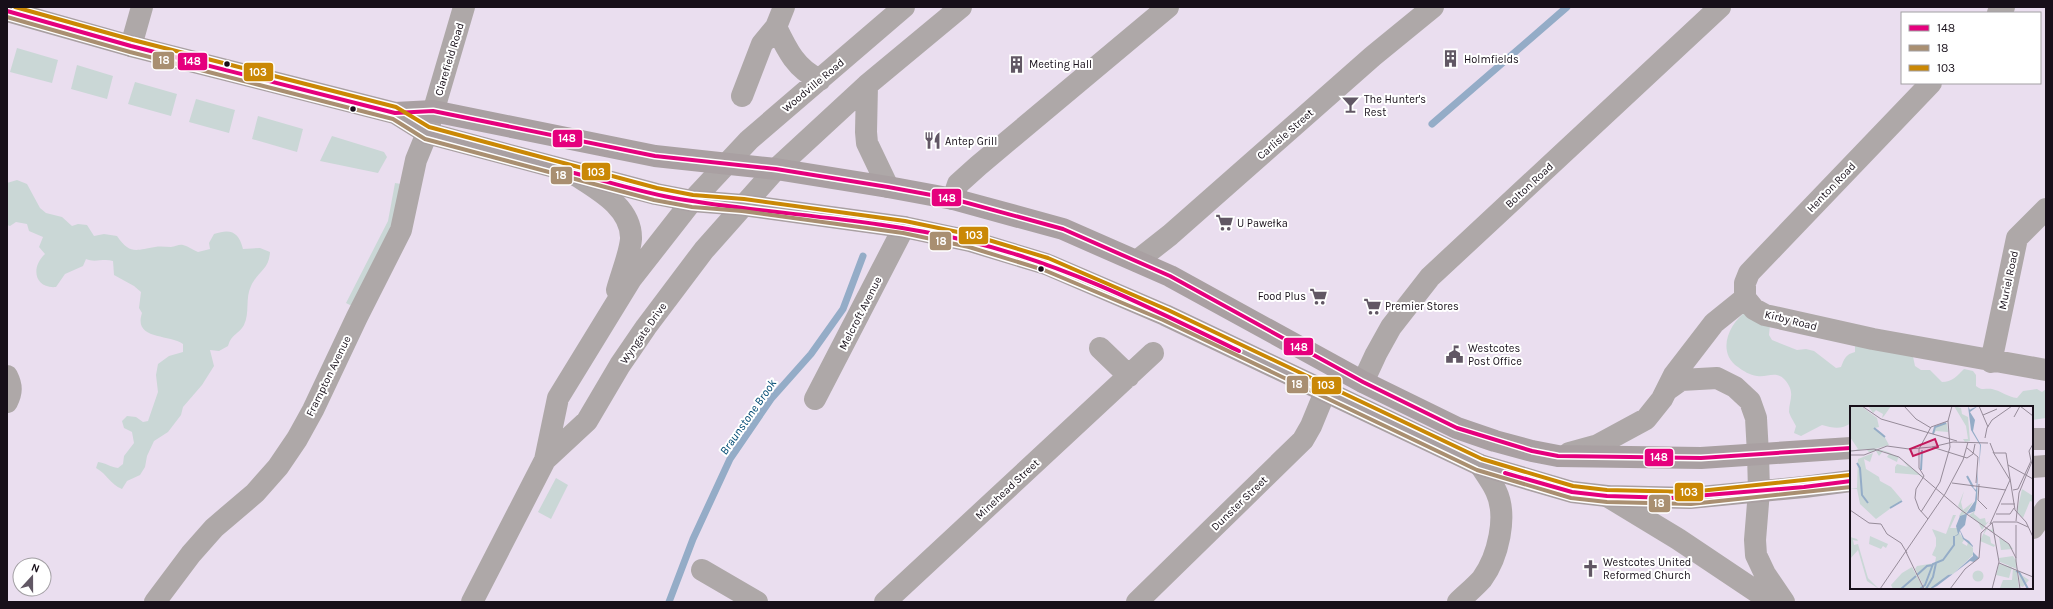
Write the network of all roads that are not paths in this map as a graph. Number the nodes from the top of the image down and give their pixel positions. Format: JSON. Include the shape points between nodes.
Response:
{"nodes":[{"id":1,"x":142,"y":7,"type":"edge"},
{"id":2,"x":464,"y":7,"type":"edge"},
{"id":3,"x":784,"y":7,"type":"edge"},
{"id":4,"x":904,"y":7,"type":"edge"},
{"id":5,"x":961,"y":7,"type":"edge"},
{"id":6,"x":1168,"y":7,"type":"edge"},
{"id":7,"x":1433,"y":7,"type":"edge"},
{"id":8,"x":1720,"y":7,"type":"edge"},
{"id":9,"x":7,"y":11,"type":"edge"},
{"id":10,"x":776,"y":27,"type":"junction"},
{"id":11,"x":131,"y":46,"type":"junction"},
{"id":12,"x":820,"y":80,"type":"junction"},
{"id":13,"x":1930,"y":84,"type":"edge"},
{"id":14,"x":867,"y":85,"type":"junction"},
{"id":15,"x":742,"y":96,"type":"dead end"},
{"id":16,"x":433,"y":111,"type":"junction"},
{"id":17,"x":395,"y":112,"type":"junction"},
{"id":18,"x":426,"y":132,"type":"junction"},
{"id":19,"x":724,"y":165,"type":"junction"},
{"id":20,"x":776,"y":169,"type":"junction"},
{"id":21,"x":571,"y":172,"type":"junction"},
{"id":22,"x":888,"y":187,"type":"junction"},
{"id":23,"x":954,"y":200,"type":"junction"},
{"id":24,"x":692,"y":201,"type":"junction"},
{"id":25,"x":743,"y":205,"type":"junction"},
{"id":26,"x":2046,"y":209,"type":"edge"},
{"id":27,"x":904,"y":227,"type":"junction"},
{"id":28,"x":1137,"y":261,"type":"junction"},
{"id":29,"x":1745,"y":298,"type":"junction"},
{"id":30,"x":612,"y":310,"type":"junction"},
{"id":31,"x":1100,"y":348,"type":"dead end"},
{"id":32,"x":1154,"y":353,"type":"dead end"},
{"id":33,"x":1991,"y":362,"type":"junction"},
{"id":34,"x":2046,"y":370,"type":"edge"},
{"id":35,"x":7,"y":376,"type":"edge"},
{"id":36,"x":1129,"y":376,"type":"junction"},
{"id":37,"x":1363,"y":382,"type":"junction"},
{"id":38,"x":1667,"y":390,"type":"junction"},
{"id":39,"x":1325,"y":392,"type":"junction"},
{"id":40,"x":815,"y":399,"type":"dead end"},
{"id":41,"x":7,"y":402,"type":"edge"},
{"id":42,"x":2046,"y":438,"type":"edge"},
{"id":43,"x":2033,"y":439,"type":"edge"},
{"id":44,"x":1850,"y":448,"type":"edge"},
{"id":45,"x":1758,"y":454,"type":"junction"},
{"id":46,"x":1558,"y":456,"type":"junction"},
{"id":47,"x":545,"y":460,"type":"junction"},
{"id":48,"x":1480,"y":465,"type":"junction"},
{"id":49,"x":2046,"y":466,"type":"edge"},
{"id":50,"x":2033,"y":467,"type":"edge"},
{"id":51,"x":1850,"y":481,"type":"edge"},
{"id":52,"x":1759,"y":490,"type":"junction"},
{"id":53,"x":1607,"y":496,"type":"junction"},
{"id":54,"x":2046,"y":509,"type":"edge"},
{"id":55,"x":2037,"y":532,"type":"edge"},
{"id":56,"x":702,"y":570,"type":"dead end"},
{"id":57,"x":154,"y":602,"type":"edge"},
{"id":58,"x":472,"y":602,"type":"edge"},
{"id":59,"x":757,"y":602,"type":"edge"},
{"id":60,"x":885,"y":602,"type":"edge"},
{"id":61,"x":1136,"y":602,"type":"edge"},
{"id":62,"x":1458,"y":602,"type":"edge"},
{"id":63,"x":1772,"y":602,"type":"edge"},
{"id":64,"x":1784,"y":602,"type":"edge"}],
"edges":[{"from":1,"to":11,"type":"street"},
{"from":2,"to":16,"type":"street","name":"Clarefield Road"},
{"from":3,"to":10,"type":"street"},
{"from":4,"to":12,"type":"street","name":"Woodville Road"},
{"from":5,"to":14,"type":"street"},
{"from":6,"to":23,"type":"street","via":[[958,184]]},
{"from":7,"to":28,"type":"street","name":"Carlisle Street"},
{"from":8,"to":37,"type":"street","name":"Bolton Road","via":[[1430,277],[1391,327]]},
{"from":9,"to":11,"type":"main road"},
{"from":10,"to":12,"type":"street","via":[[791,57],[801,69]]},
{"from":10,"to":15,"type":"street","via":[[762,44]]},
{"from":11,"to":17,"type":"main road"},
{"from":12,"to":19,"type":"street","name":"Woodville Road","via":[[749,140]]},
{"from":13,"to":29,"type":"street","name":"Henton Road","via":[[1749,273],[1744,283]]},
{"from":14,"to":20,"type":"street"},
{"from":14,"to":22,"type":"street","via":[[867,143]]},
{"from":16,"to":17,"type":"main road"},
{"from":16,"to":18,"type":"street","name":"Frampton Avenue"},
{"from":16,"to":19,"type":"main road","via":[[641,154]]},
{"from":17,"to":18,"type":"main road"},
{"from":18,"to":21,"type":"main road"},
{"from":18,"to":57,"type":"street","name":"Frampton Avenue","via":[[416,160],[401,230],[297,439],[278,467],[255,493],[214,528]]},
{"from":19,"to":20,"type":"main road"},
{"from":19,"to":24,"type":"street","name":"Woodville Road"},
{"from":20,"to":22,"type":"main road"},
{"from":20,"to":25,"type":"street"},
{"from":21,"to":24,"type":"main road"},
{"from":21,"to":30,"type":"street","via":[[610,198],[630,225],[631,240]]},
{"from":22,"to":23,"type":"main road"},
{"from":23,"to":28,"type":"main road","via":[[1063,229]]},
{"from":24,"to":25,"type":"main road"},
{"from":24,"to":30,"type":"street","name":"Wyngate Drive","via":[[635,273]]},
{"from":25,"to":27,"type":"main road"},
{"from":25,"to":47,"type":"street","name":"Wyngate Drive","via":[[704,250],[646,327],[587,421]]},
{"from":26,"to":33,"type":"street","name":"Muriel Road","via":[[2017,238]]},
{"from":27,"to":39,"type":"main road","via":[[970,241],[1046,264],[1165,315]]},
{"from":27,"to":40,"type":"street","name":"Melcroft Avenue"},
{"from":28,"to":37,"type":"main road","via":[[1170,276]]},
{"from":29,"to":33,"type":"street","name":"Kirby Road","via":[[1765,315]]},
{"from":29,"to":38,"type":"street","via":[[1714,323],[1674,375]]},
{"from":30,"to":47,"type":"street","name":"Wyngate Drive","via":[[558,398]]},
{"from":31,"to":36,"type":"street"},
{"from":32,"to":36,"type":"street","name":"Minehead Street"},
{"from":33,"to":34,"type":"street","name":"Kirby Road"},
{"from":35,"to":41,"type":"street","via":[[11,386]]},
{"from":36,"to":60,"type":"street","name":"Minehead Street"},
{"from":37,"to":46,"type":"main road","via":[[1457,428],[1495,441]]},
{"from":38,"to":45,"type":"street","via":[[1681,380],[1704,378],[1717,378],[1735,387],[1750,401],[1756,418]]},
{"from":38,"to":46,"type":"street","via":[[1646,419],[1598,445]]},
{"from":39,"to":48,"type":"main road"},
{"from":39,"to":61,"type":"street","name":"Dunster Street","via":[[1312,426],[1303,440]]},
{"from":42,"to":43,"type":"main road"},
{"from":44,"to":45,"type":"main road"},
{"from":45,"to":46,"type":"main road","via":[[1701,458]]},
{"from":45,"to":52,"type":"street"},
{"from":47,"to":58,"type":"street","name":"Wyngate Drive"},
{"from":48,"to":53,"type":"main road","via":[[1572,492]]},
{"from":48,"to":62,"type":"street","via":[[1496,492],[1501,534],[1494,556],[1482,578]]},
{"from":49,"to":50,"type":"main road"},
{"from":51,"to":52,"type":"main road","via":[[1804,488]]},
{"from":52,"to":53,"type":"main road","via":[[1671,498]]},
{"from":52,"to":64,"type":"street","via":[[1756,555]]},
{"from":53,"to":63,"type":"street","via":[[1678,539]]},
{"from":54,"to":55,"type":"street"},
{"from":56,"to":59,"type":"street"}]}
